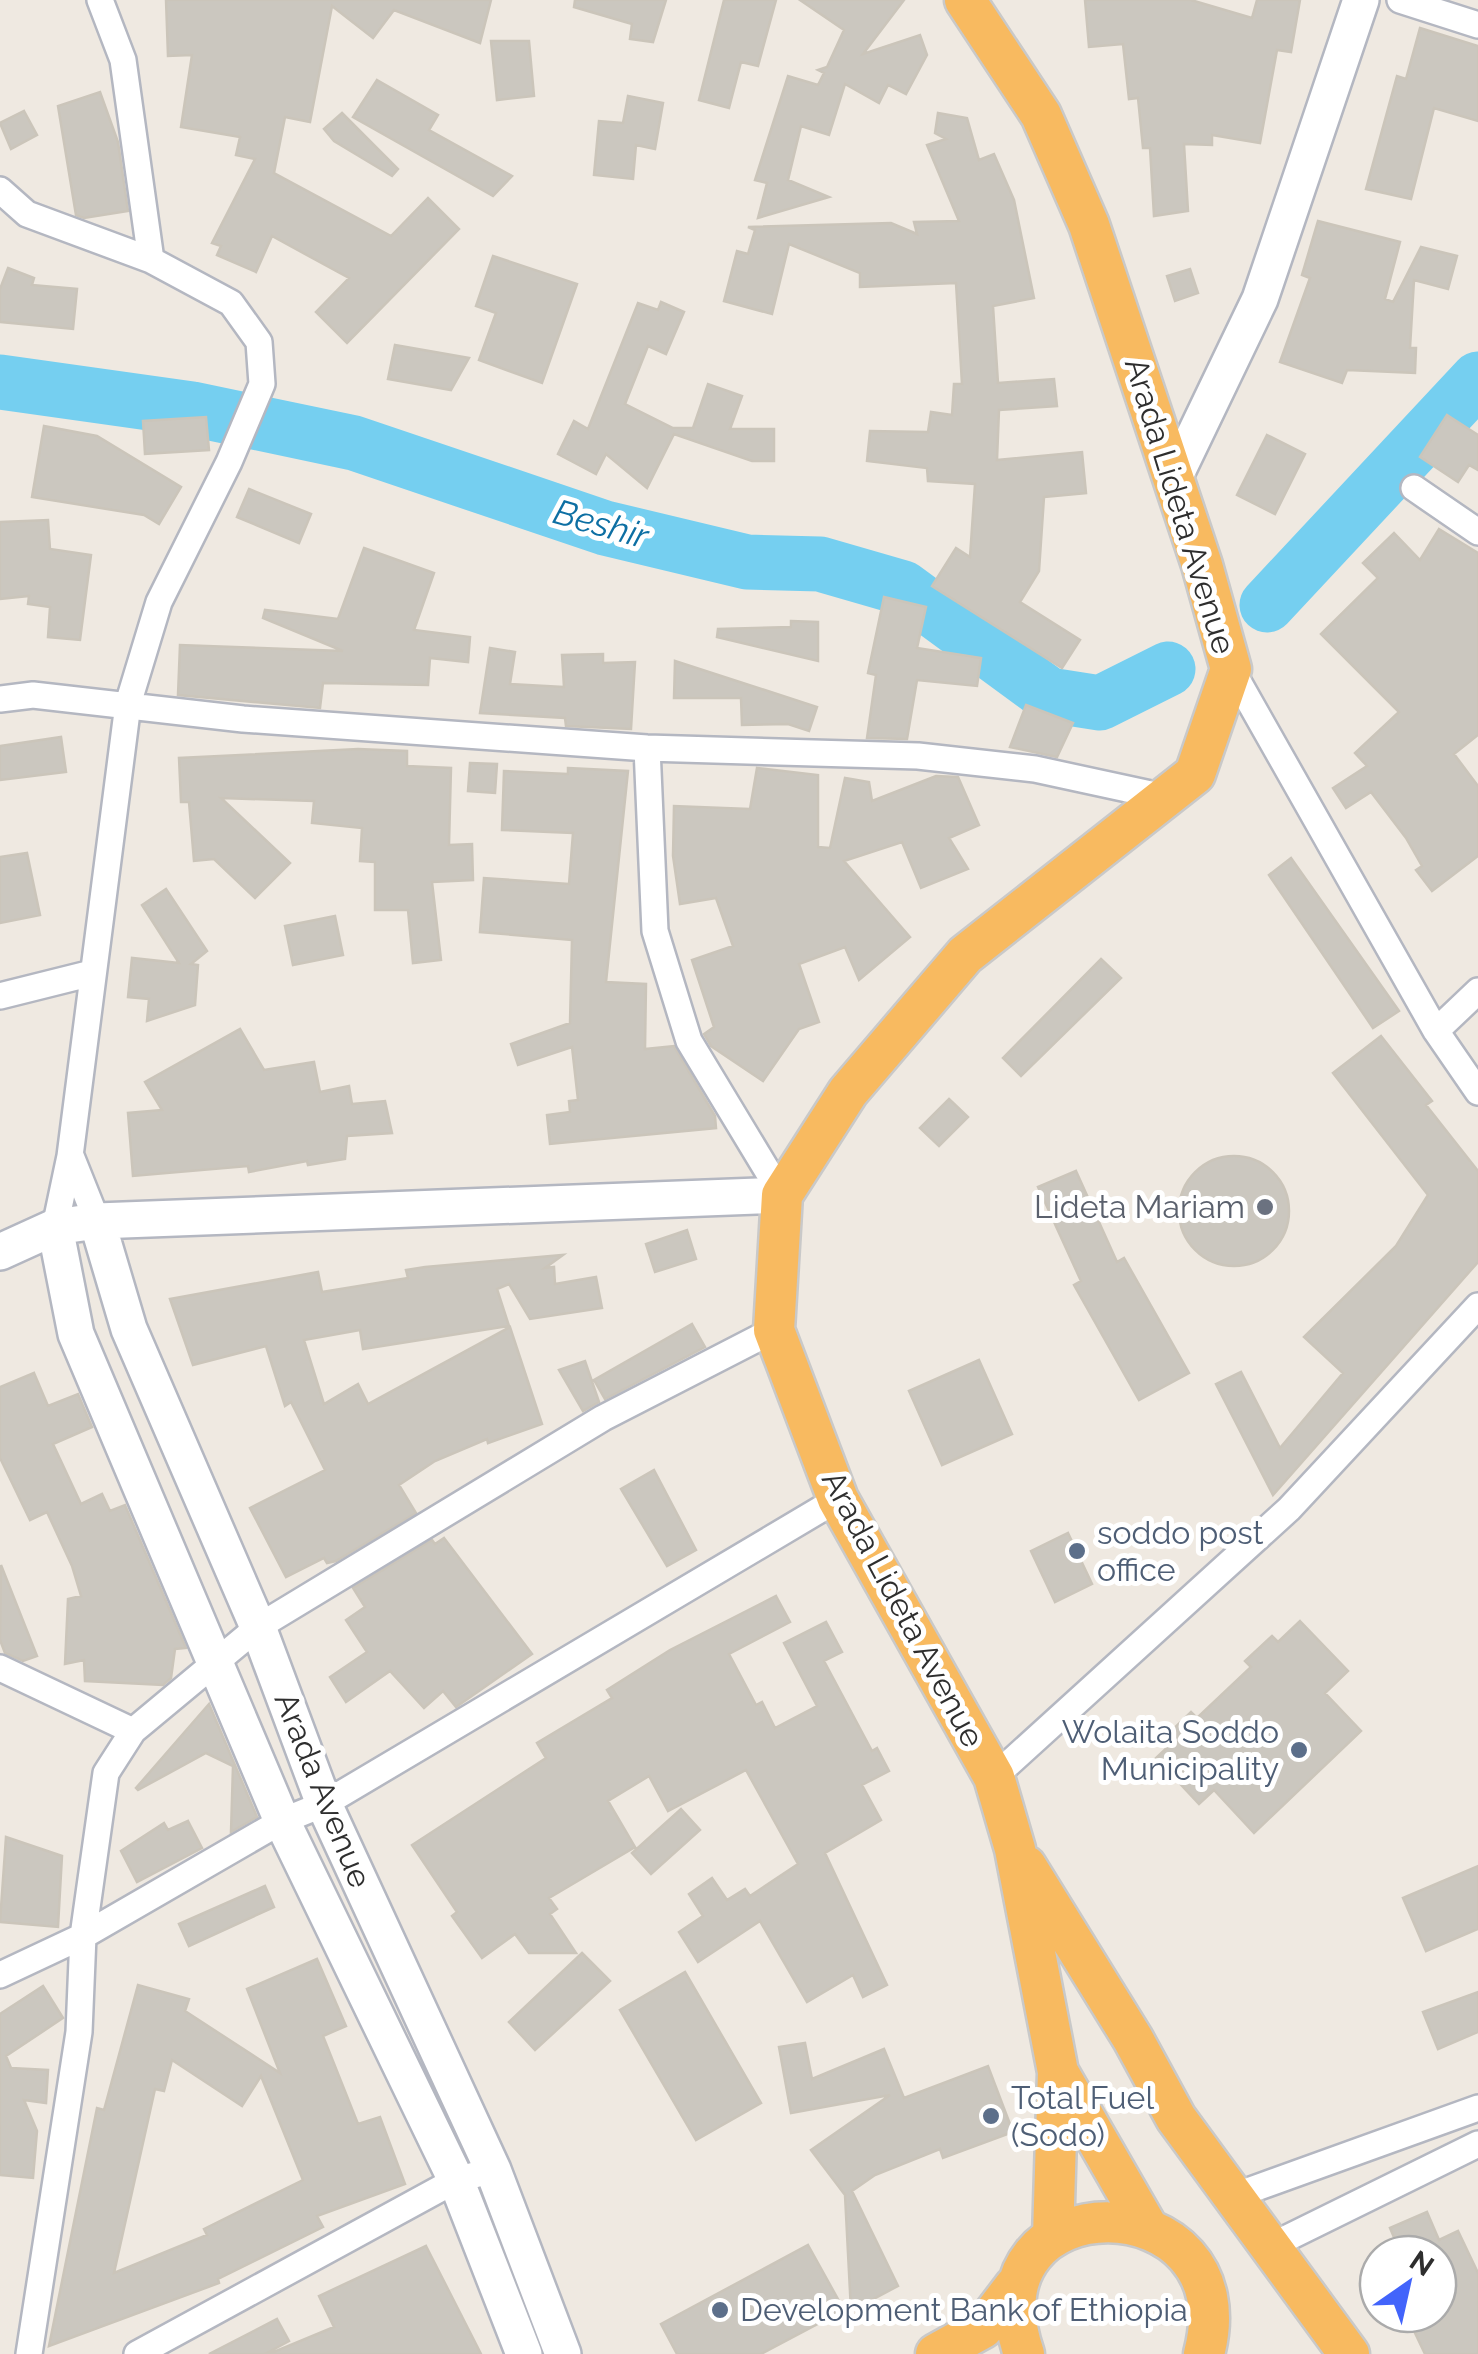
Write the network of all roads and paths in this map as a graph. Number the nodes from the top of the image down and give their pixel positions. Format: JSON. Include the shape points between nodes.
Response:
{"nodes":[{"id":1,"x":100,"y":0,"type":"edge"},
{"id":2,"x":965,"y":0,"type":"edge"},
{"id":3,"x":1362,"y":0,"type":"edge"},
{"id":4,"x":1400,"y":0,"type":"edge"},
{"id":5,"x":1478,"y":25,"type":"edge"},
{"id":6,"x":0,"y":190,"type":"edge"},
{"id":7,"x":151,"y":260,"type":"junction"},
{"id":8,"x":1174,"y":478,"type":"junction"},
{"id":9,"x":1414,"y":488,"type":"dead end"},
{"id":10,"x":1478,"y":532,"type":"edge"},
{"id":11,"x":1231,"y":669,"type":"junction"},
{"id":12,"x":0,"y":699,"type":"edge"},
{"id":13,"x":128,"y":704,"type":"junction"},
{"id":14,"x":647,"y":748,"type":"junction"},
{"id":15,"x":1169,"y":798,"type":"junction"},
{"id":16,"x":92,"y":973,"type":"junction"},
{"id":17,"x":1478,"y":991,"type":"edge"},
{"id":18,"x":0,"y":996,"type":"edge"},
{"id":19,"x":1436,"y":1031,"type":"junction"},
{"id":20,"x":1478,"y":1092,"type":"edge"},
{"id":21,"x":70,"y":1156,"type":"junction"},
{"id":22,"x":782,"y":1195,"type":"junction"},
{"id":23,"x":96,"y":1221,"type":"junction"},
{"id":24,"x":55,"y":1227,"type":"junction"},
{"id":25,"x":0,"y":1252,"type":"edge"},
{"id":26,"x":1478,"y":1306,"type":"edge"},
{"id":27,"x":774,"y":1330,"type":"junction"},
{"id":28,"x":838,"y":1499,"type":"junction"},
{"id":29,"x":258,"y":1626,"type":"junction"},
{"id":30,"x":215,"y":1659,"type":"junction"},
{"id":31,"x":0,"y":1668,"type":"edge"},
{"id":32,"x":134,"y":1731,"type":"junction"},
{"id":33,"x":994,"y":1776,"type":"junction"},
{"id":34,"x":324,"y":1804,"type":"junction"},
{"id":35,"x":282,"y":1821,"type":"junction"},
{"id":36,"x":1015,"y":1849,"type":"junction"},
{"id":37,"x":83,"y":1936,"type":"junction"},
{"id":38,"x":0,"y":1975,"type":"edge"},
{"id":39,"x":1058,"y":2072,"type":"junction"},
{"id":40,"x":1478,"y":2108,"type":"edge"},
{"id":41,"x":1478,"y":2144,"type":"edge"},
{"id":42,"x":493,"y":2170,"type":"junction"},
{"id":43,"x":456,"y":2180,"type":"junction"},
{"id":44,"x":1234,"y":2196,"type":"junction"},
{"id":45,"x":1146,"y":2225,"type":"junction"},
{"id":46,"x":1054,"y":2237,"type":"junction"},
{"id":47,"x":1269,"y":2247,"type":"junction"},
{"id":48,"x":1015,"y":2286,"type":"junction"},
{"id":49,"x":1206,"y":2337,"type":"edge"},
{"id":50,"x":28,"y":2354,"type":"edge"},
{"id":51,"x":137,"y":2354,"type":"edge"},
{"id":52,"x":524,"y":2354,"type":"edge"},
{"id":53,"x":563,"y":2354,"type":"edge"},
{"id":54,"x":936,"y":2354,"type":"edge"},
{"id":55,"x":1024,"y":2354,"type":"edge"},
{"id":56,"x":1241,"y":2354,"type":"edge"},
{"id":57,"x":1349,"y":2354,"type":"edge"}],
"edges":[{"from":1,"to":7,"type":"street","via":[[123,60]]},
{"from":2,"to":8,"type":"highway","name":"Arada Lideta Avenue","via":[[1042,114],[1089,224]]},
{"from":3,"to":8,"type":"main road","via":[[1260,299]]},
{"from":4,"to":5,"type":"street"},
{"from":6,"to":7,"type":"street","via":[[27,214]]},
{"from":7,"to":13,"type":"street","via":[[231,303],[245,318],[259,342],[262,384],[158,602]]},
{"from":8,"to":11,"type":"highway","name":"Arada Lideta Avenue"},
{"from":9,"to":10,"type":"street"},
{"from":11,"to":15,"type":"highway","name":"Arada Lideta Avenue","via":[[1195,774]]},
{"from":11,"to":19,"type":"street"},
{"from":12,"to":13,"type":"street","via":[[33,695]]},
{"from":13,"to":14,"type":"street","via":[[243,719]]},
{"from":13,"to":16,"type":"street"},
{"from":14,"to":15,"type":"street","via":[[918,756],[1035,770]]},
{"from":14,"to":22,"type":"street","via":[[655,931],[689,1041]]},
{"from":15,"to":22,"type":"highway","name":"Arada Lideta Avenue","via":[[965,956],[848,1092]]},
{"from":16,"to":18,"type":"street"},
{"from":16,"to":21,"type":"street"},
{"from":17,"to":19,"type":"street"},
{"from":19,"to":20,"type":"street"},
{"from":21,"to":23,"type":"street"},
{"from":21,"to":24,"type":"street"},
{"from":22,"to":23,"type":"main road"},
{"from":22,"to":27,"type":"highway","name":"Arada Lideta Avenue"},
{"from":23,"to":24,"type":"main road"},
{"from":23,"to":29,"type":"main road","name":"Arada Avenue","via":[[128,1329]]},
{"from":24,"to":25,"type":"main road"},
{"from":24,"to":30,"type":"main road","name":"Arada Avenue","via":[[76,1334]]},
{"from":26,"to":33,"type":"street","via":[[1290,1509]]},
{"from":27,"to":28,"type":"highway","name":"Arada Lideta Avenue"},
{"from":27,"to":29,"type":"street","via":[[604,1418]]},
{"from":28,"to":33,"type":"highway","name":"Arada Lideta Avenue"},
{"from":28,"to":34,"type":"street"},
{"from":29,"to":30,"type":"street"},
{"from":29,"to":34,"type":"main road","name":"Arada Avenue"},
{"from":30,"to":32,"type":"street"},
{"from":30,"to":35,"type":"main road","name":"Arada Avenue"},
{"from":31,"to":32,"type":"street"},
{"from":32,"to":37,"type":"street","via":[[106,1773]]},
{"from":33,"to":36,"type":"highway","name":"Arada Lideta Avenue"},
{"from":34,"to":35,"type":"street"},
{"from":34,"to":42,"type":"main road","name":"Arada Avenue"},
{"from":35,"to":37,"type":"street"},
{"from":35,"to":43,"type":"main road","name":"Arada Avenue"},
{"from":36,"to":39,"type":"highway","name":"Arada Lideta Avenue"},
{"from":36,"to":44,"type":"highway","via":[[1176,2118]]},
{"from":37,"to":38,"type":"street"},
{"from":37,"to":50,"type":"street","via":[[79,2032]]},
{"from":39,"to":45,"type":"highway"},
{"from":39,"to":46,"type":"highway"},
{"from":40,"to":44,"type":"street"},
{"from":41,"to":47,"type":"street"},
{"from":42,"to":43,"type":"street"},
{"from":42,"to":53,"type":"main road","name":"Arada Avenue"},
{"from":43,"to":51,"type":"street"},
{"from":43,"to":52,"type":"main road","name":"Arada Avenue"},
{"from":44,"to":47,"type":"highway"},
{"from":45,"to":46,"type":"highway","via":[[1093,2221]]},
{"from":45,"to":49,"type":"highway","via":[[1184,2254],[1198,2278]]},
{"from":46,"to":48,"type":"highway"},
{"from":47,"to":57,"type":"highway"},
{"from":48,"to":54,"type":"highway","via":[[983,2328]]},
{"from":48,"to":55,"type":"highway","via":[[1014,2326]]},
{"from":49,"to":56,"type":"highway"}]}
